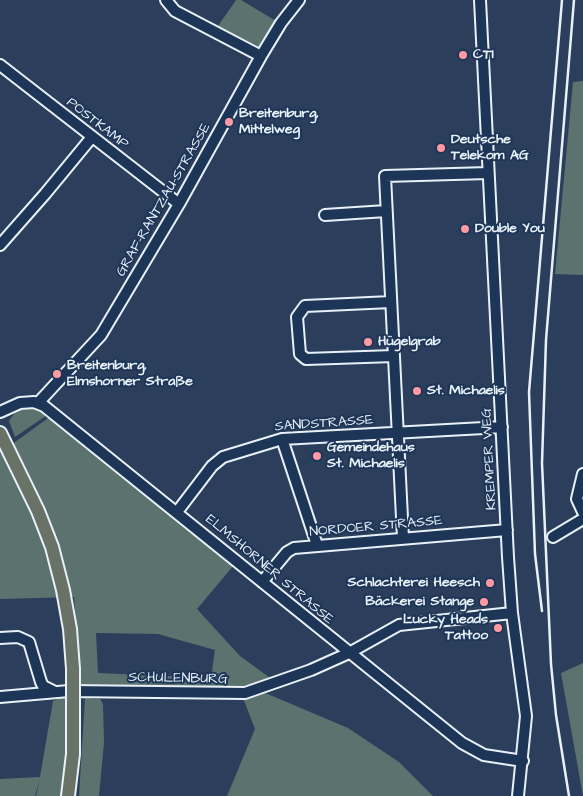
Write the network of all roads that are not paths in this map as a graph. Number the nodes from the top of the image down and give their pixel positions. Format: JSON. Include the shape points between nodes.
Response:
{"nodes":[{"id":1,"x":166,"y":0,"type":"edge"},
{"id":2,"x":299,"y":0,"type":"edge"},
{"id":3,"x":480,"y":0,"type":"edge"},
{"id":4,"x":261,"y":56,"type":"junction"},
{"id":5,"x":0,"y":65,"type":"edge"},
{"id":6,"x":92,"y":137,"type":"junction"},
{"id":7,"x":488,"y":173,"type":"junction"},
{"id":8,"x":179,"y":204,"type":"junction"},
{"id":9,"x":386,"y":211,"type":"junction"},
{"id":10,"x":325,"y":214,"type":"dead end"},
{"id":11,"x":0,"y":245,"type":"edge"},
{"id":12,"x":391,"y":302,"type":"junction"},
{"id":13,"x":394,"y":356,"type":"junction"},
{"id":14,"x":38,"y":403,"type":"junction"},
{"id":15,"x":0,"y":412,"type":"edge"},
{"id":16,"x":502,"y":427,"type":"junction"},
{"id":17,"x":0,"y":433,"type":"edge"},
{"id":18,"x":398,"y":433,"type":"junction"},
{"id":19,"x":282,"y":439,"type":"junction"},
{"id":20,"x":583,"y":474,"type":"edge"},
{"id":21,"x":177,"y":512,"type":"junction"},
{"id":22,"x":583,"y":512,"type":"edge"},
{"id":23,"x":583,"y":519,"type":"edge"},
{"id":24,"x":507,"y":530,"type":"junction"},
{"id":25,"x":553,"y":537,"type":"dead end"},
{"id":26,"x":403,"y":538,"type":"junction"},
{"id":27,"x":317,"y":545,"type":"junction"},
{"id":28,"x":262,"y":582,"type":"junction"},
{"id":29,"x":512,"y":613,"type":"junction"},
{"id":30,"x":0,"y":638,"type":"edge"},
{"id":31,"x":349,"y":653,"type":"junction"},
{"id":32,"x":53,"y":691,"type":"junction"},
{"id":33,"x":0,"y":696,"type":"edge"},
{"id":34,"x":523,"y":761,"type":"junction"},
{"id":35,"x":68,"y":796,"type":"edge"},
{"id":36,"x":518,"y":796,"type":"edge"}],
"edges":[{"from":1,"to":4,"type":"street","via":[[174,10]]},
{"from":2,"to":4,"type":"street","name":"GRAF-RANTZAU-STRASSE"},
{"from":3,"to":7,"type":"street","name":"KREMPER WEG"},
{"from":4,"to":8,"type":"street","name":"GRAF-RANTZAU-STRASSE"},
{"from":5,"to":6,"type":"street","name":"POSTKAMP"},
{"from":6,"to":8,"type":"street","name":"POSTKAMP"},
{"from":6,"to":11,"type":"street"},
{"from":7,"to":9,"type":"street","via":[[385,176]]},
{"from":7,"to":16,"type":"street","name":"KREMPER WEG"},
{"from":8,"to":14,"type":"street","name":"GRAF-RANTZAU-STRASSE","via":[[101,335]]},
{"from":9,"to":10,"type":"street"},
{"from":9,"to":12,"type":"street"},
{"from":12,"to":13,"type":"street"},
{"from":12,"to":13,"type":"street","via":[[304,306],[297,317],[300,354],[306,359]]},
{"from":13,"to":18,"type":"street"},
{"from":14,"to":15,"type":"street","via":[[20,403]]},
{"from":14,"to":21,"type":"street","name":"ELMSHORNER STRASSE"},
{"from":16,"to":18,"type":"street","name":"SANDSTRASSE"},
{"from":16,"to":24,"type":"street","name":"KREMPER WEG"},
{"from":17,"to":35,"type":"main road","bridge":true,"via":[[38,511],[63,590],[73,669],[73,754]]},
{"from":18,"to":19,"type":"street","name":"SANDSTRASSE"},
{"from":18,"to":26,"type":"street"},
{"from":19,"to":21,"type":"street","name":"SANDSTRASSE","via":[[223,457],[212,466]]},
{"from":19,"to":27,"type":"street"},
{"from":20,"to":22,"type":"street","via":[[577,499]]},
{"from":21,"to":28,"type":"street","name":"ELMSHORNER STRASSE"},
{"from":23,"to":25,"type":"street"},
{"from":24,"to":26,"type":"street","name":"NORDOER STRASSE"},
{"from":24,"to":29,"type":"street","name":"KREMPER WEG"},
{"from":26,"to":27,"type":"street","name":"NORDOER STRASSE"},
{"from":27,"to":28,"type":"street","name":"NORDOER STRASSE","via":[[291,549]]},
{"from":28,"to":31,"type":"street","name":"ELMSHORNER STRASSE"},
{"from":29,"to":31,"type":"street","name":"SCHULENBURG","via":[[400,625]]},
{"from":29,"to":34,"type":"street","name":"KREMPER WEG","via":[[525,711]]},
{"from":30,"to":32,"type":"street","via":[[18,636],[29,642],[41,682]]},
{"from":31,"to":32,"type":"street","name":"SCHULENBURG","via":[[279,683],[245,693]]},
{"from":31,"to":34,"type":"street","name":"ELMSHORNER STRASSE","via":[[470,748],[484,756]]},
{"from":32,"to":33,"type":"street","name":"SCHULENBURG"},
{"from":34,"to":36,"type":"street","name":"KREMPER WEG"}]}
